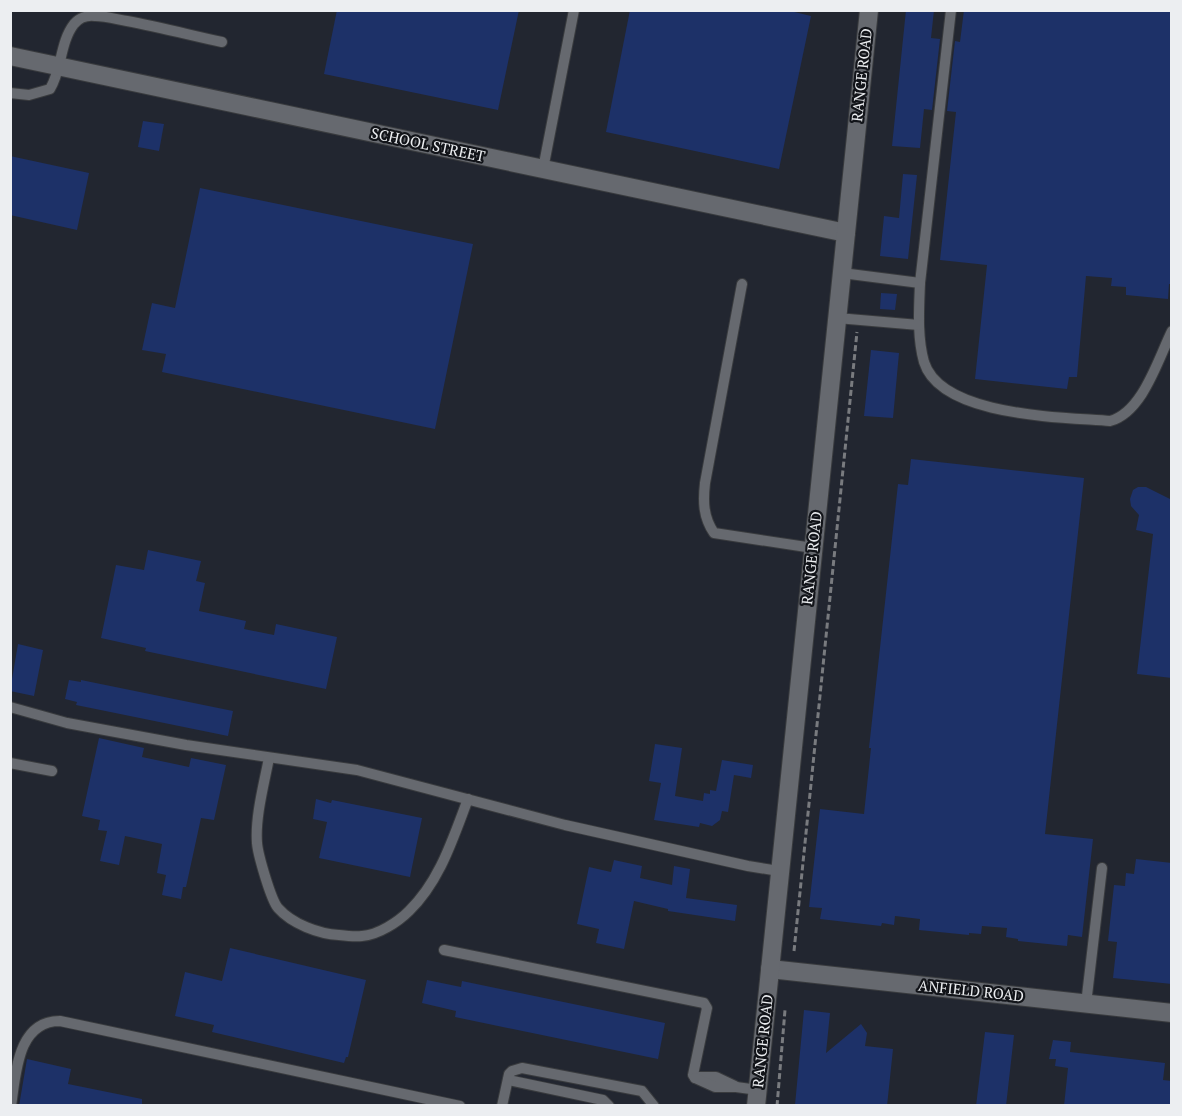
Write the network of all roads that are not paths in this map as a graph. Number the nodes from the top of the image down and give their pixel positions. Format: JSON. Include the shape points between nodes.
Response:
{"nodes":[{"id":1,"x":574,"y":10,"type":"edge"},
{"id":2,"x":869,"y":10,"type":"edge"},
{"id":3,"x":951,"y":10,"type":"edge"},
{"id":4,"x":222,"y":42,"type":"dead end"},
{"id":5,"x":10,"y":56,"type":"edge"},
{"id":6,"x":58,"y":66,"type":"junction"},
{"id":7,"x":10,"y":93,"type":"edge"},
{"id":8,"x":543,"y":169,"type":"junction"},
{"id":9,"x":846,"y":233,"type":"junction"},
{"id":10,"x":842,"y":273,"type":"junction"},
{"id":11,"x":742,"y":284,"type":"dead end"},
{"id":12,"x":920,"y":284,"type":"junction"},
{"id":13,"x":837,"y":318,"type":"junction"},
{"id":14,"x":919,"y":325,"type":"junction"},
{"id":15,"x":1172,"y":331,"type":"edge"},
{"id":16,"x":813,"y":548,"type":"junction"},
{"id":17,"x":10,"y":707,"type":"edge"},
{"id":18,"x":269,"y":758,"type":"junction"},
{"id":19,"x":10,"y":763,"type":"edge"},
{"id":20,"x":52,"y":771,"type":"dead end"},
{"id":21,"x":468,"y":799,"type":"junction"},
{"id":22,"x":1102,"y":868,"type":"dead end"},
{"id":23,"x":779,"y":871,"type":"junction"},
{"id":24,"x":444,"y":950,"type":"dead end"},
{"id":25,"x":770,"y":969,"type":"junction"},
{"id":26,"x":1086,"y":1004,"type":"junction"},
{"id":27,"x":1172,"y":1013,"type":"edge"},
{"id":28,"x":507,"y":1080,"type":"junction"},
{"id":29,"x":757,"y":1097,"type":"edge"},
{"id":30,"x":11,"y":1106,"type":"edge"},
{"id":31,"x":460,"y":1106,"type":"edge"},
{"id":32,"x":502,"y":1106,"type":"edge"},
{"id":33,"x":609,"y":1106,"type":"edge"},
{"id":34,"x":654,"y":1106,"type":"edge"}],
"edges":[{"from":1,"to":8,"type":"lane"},
{"from":2,"to":9,"type":"street","name":"RANGE ROAD"},
{"from":3,"to":12,"type":"lane"},
{"from":4,"to":6,"type":"lane","via":[[87,16],[74,24]]},
{"from":5,"to":6,"type":"street","name":"SCHOOL STREET"},
{"from":6,"to":7,"type":"lane","via":[[55,81],[45,92]]},
{"from":6,"to":8,"type":"street","name":"SCHOOL STREET"},
{"from":8,"to":9,"type":"street","name":"SCHOOL STREET"},
{"from":9,"to":10,"type":"street","name":"RANGE ROAD"},
{"from":10,"to":12,"type":"lane"},
{"from":10,"to":13,"type":"street","name":"RANGE ROAD"},
{"from":11,"to":16,"type":"lane","via":[[705,483],[708,523],[714,533]]},
{"from":12,"to":14,"type":"lane"},
{"from":13,"to":14,"type":"lane"},
{"from":13,"to":16,"type":"street","name":"RANGE ROAD"},
{"from":14,"to":15,"type":"lane","via":[[924,362],[932,378],[968,401],[1006,411],[1110,421],[1136,403]]},
{"from":16,"to":23,"type":"street","name":"RANGE ROAD"},
{"from":17,"to":18,"type":"lane","via":[[67,723]]},
{"from":18,"to":21,"type":"lane","via":[[357,770]]},
{"from":18,"to":21,"type":"lane","via":[[257,843],[268,886],[277,907],[287,915],[309,928],[335,935],[363,937],[409,912],[448,854]]},
{"from":19,"to":20,"type":"lane"},
{"from":21,"to":23,"type":"lane","via":[[565,825]]},
{"from":22,"to":26,"type":"lane"},
{"from":23,"to":25,"type":"street","name":"RANGE ROAD"},
{"from":24,"to":29,"type":"lane","via":[[704,1003],[707,1008],[693,1075],[716,1077]]},
{"from":25,"to":26,"type":"street","name":"ANFIELD ROAD"},
{"from":25,"to":29,"type":"street","name":"RANGE ROAD"},
{"from":26,"to":27,"type":"street","name":"ANFIELD ROAD"},
{"from":28,"to":32,"type":"lane"},
{"from":28,"to":33,"type":"lane","via":[[603,1100]]},
{"from":28,"to":34,"type":"lane","via":[[517,1069],[540,1070],[642,1091]]},
{"from":30,"to":31,"type":"lane","via":[[20,1050],[38,1027],[48,1021],[60,1021]]}]}
